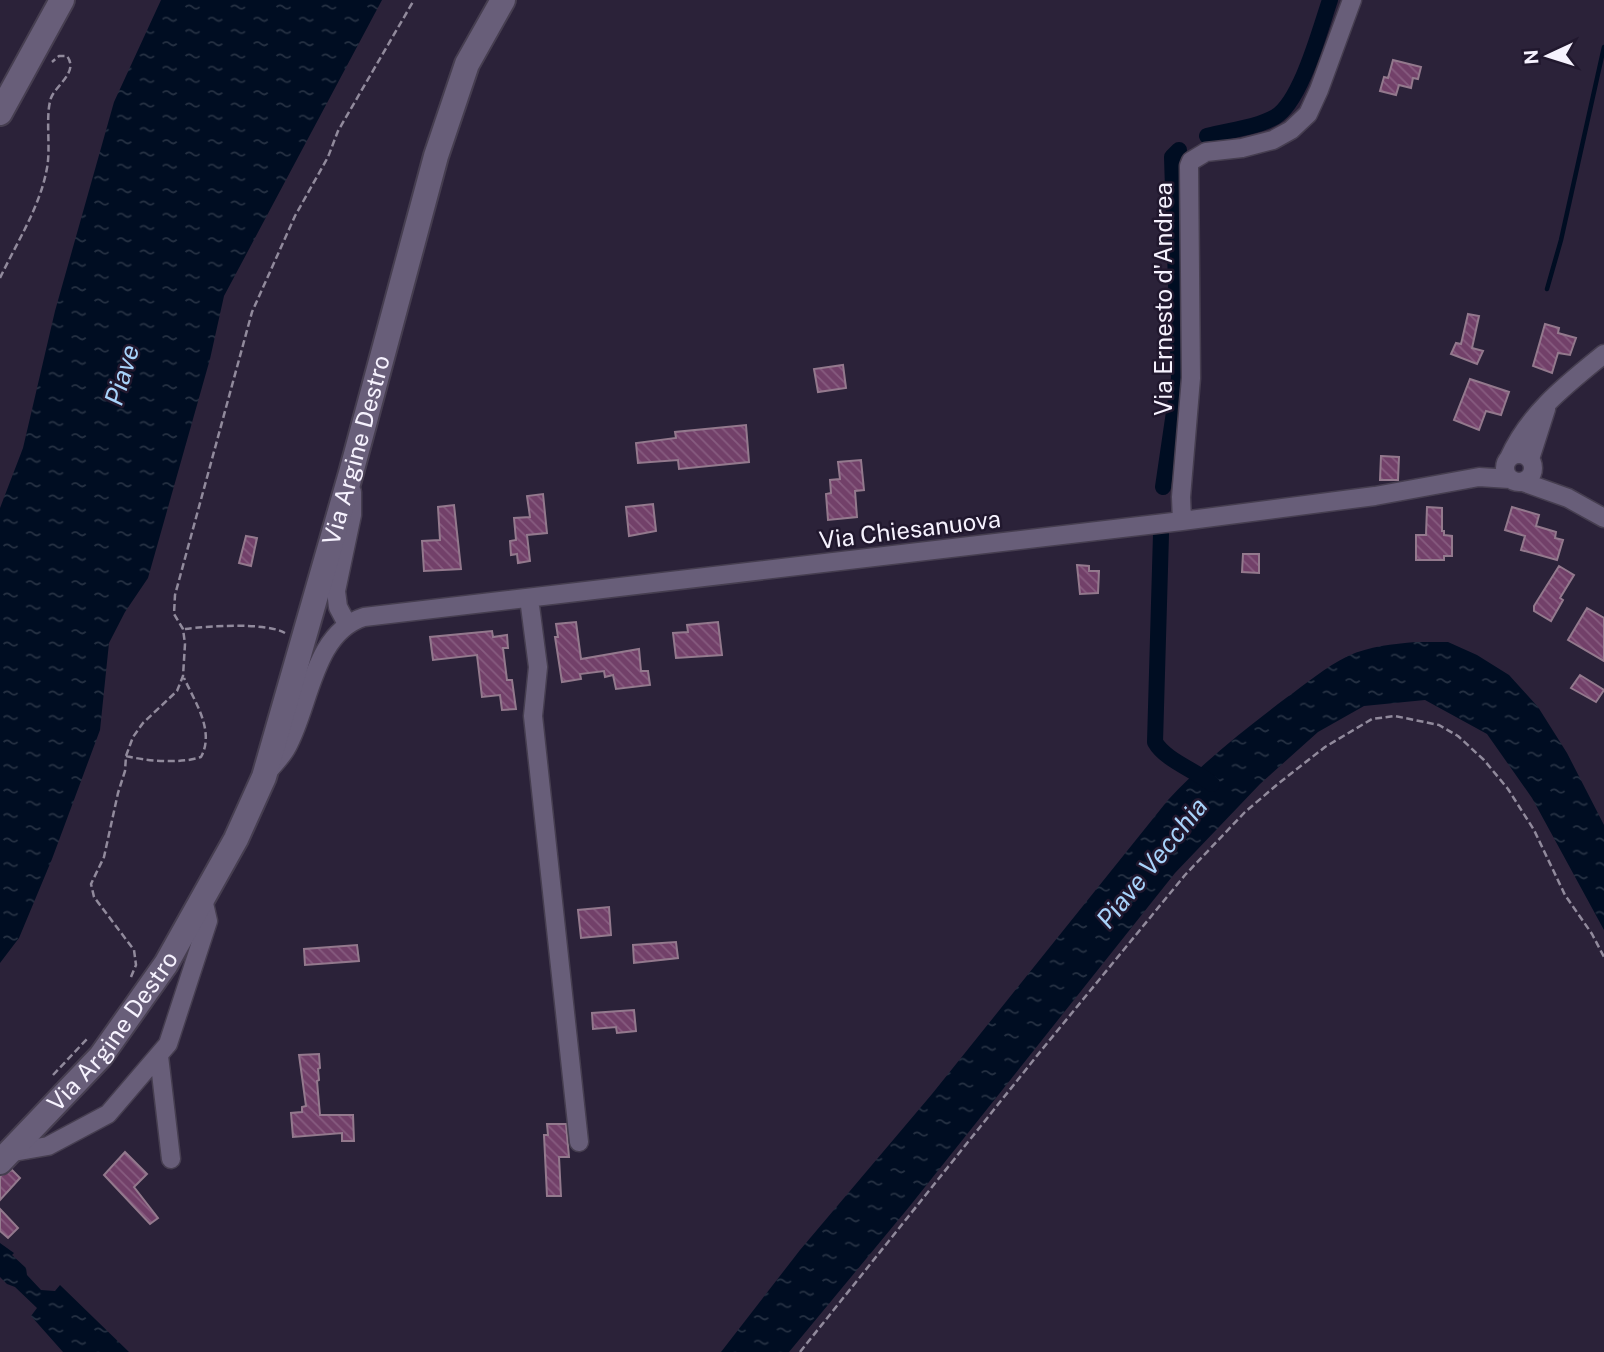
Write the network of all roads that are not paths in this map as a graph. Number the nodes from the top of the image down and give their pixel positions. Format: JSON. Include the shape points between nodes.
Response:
{"nodes":[{"id":1,"x":62,"y":0,"type":"edge"},
{"id":2,"x":503,"y":0,"type":"edge"},
{"id":3,"x":1352,"y":0,"type":"edge"},
{"id":4,"x":0,"y":113,"type":"edge"},
{"id":5,"x":1604,"y":354,"type":"edge"},
{"id":6,"x":1548,"y":402,"type":"junction"},
{"id":7,"x":1531,"y":460,"type":"junction"},
{"id":8,"x":1512,"y":470,"type":"junction"},
{"id":9,"x":351,"y":472,"type":"junction"},
{"id":10,"x":1568,"y":498,"type":"junction"},
{"id":11,"x":1604,"y":518,"type":"edge"},
{"id":12,"x":1182,"y":521,"type":"junction"},
{"id":13,"x":528,"y":598,"type":"junction"},
{"id":14,"x":347,"y":624,"type":"junction"},
{"id":15,"x":264,"y":776,"type":"junction"},
{"id":16,"x":203,"y":899,"type":"junction"},
{"id":17,"x":159,"y":1056,"type":"junction"},
{"id":18,"x":579,"y":1142,"type":"dead end"},
{"id":19,"x":4,"y":1157,"type":"edge"},
{"id":20,"x":170,"y":1159,"type":"dead end"}],
"edges":[{"from":1,"to":4,"type":"street"},
{"from":2,"to":9,"type":"street","name":"Via Argine Destro","via":[[467,64],[436,156]]},
{"from":3,"to":12,"type":"street","name":"Via Ernesto d'Andrea","via":[[1308,114],[1273,140],[1206,152],[1189,166],[1191,378]]},
{"from":5,"to":6,"type":"street"},
{"from":6,"to":7,"type":"street"},
{"from":6,"to":8,"type":"street","via":[[1522,433]]},
{"from":7,"to":8,"type":"street","via":[[1518,454]]},
{"from":7,"to":10,"type":"street"},
{"from":8,"to":10,"type":"street"},
{"from":8,"to":12,"type":"street","name":"Via Chiesanuova","via":[[1375,496]]},
{"from":9,"to":14,"type":"street","via":[[352,515],[336,591]]},
{"from":9,"to":15,"type":"street","name":"Via Argine Destro"},
{"from":10,"to":11,"type":"street"},
{"from":12,"to":13,"type":"street","name":"Via Chiesanuova"},
{"from":13,"to":14,"type":"street","name":"Via Chiesanuova","via":[[384,614]]},
{"from":13,"to":18,"type":"street","via":[[538,667],[534,716]]},
{"from":14,"to":15,"type":"street","via":[[324,654],[287,748]]},
{"from":15,"to":16,"type":"street","name":"Via Argine Destro"},
{"from":16,"to":17,"type":"street","name":"Via Argine Destro","via":[[208,920],[168,1044]]},
{"from":16,"to":19,"type":"street","name":"Via Argine Destro","via":[[166,964],[101,1056]]},
{"from":17,"to":19,"type":"street","name":"Via Argine Destro","via":[[108,1114],[48,1146]]},
{"from":17,"to":20,"type":"street"}]}
